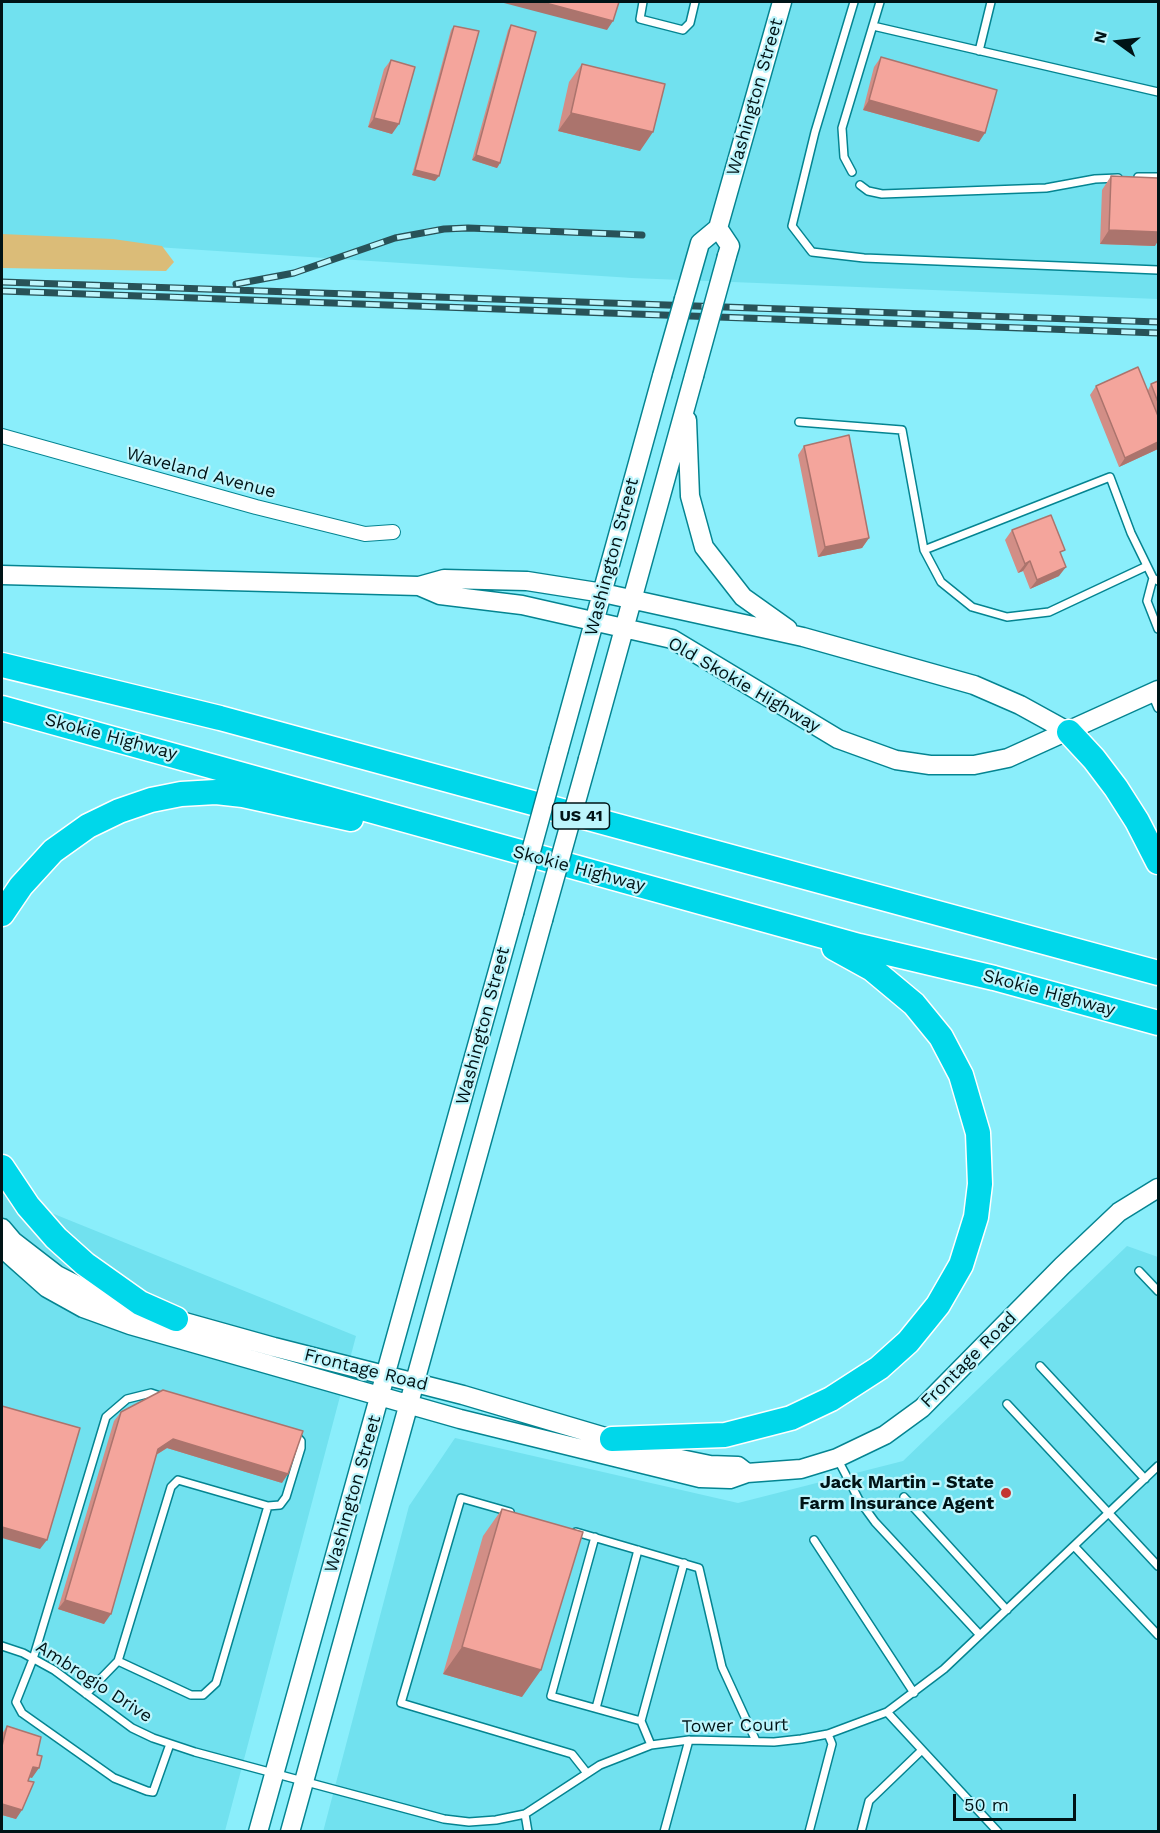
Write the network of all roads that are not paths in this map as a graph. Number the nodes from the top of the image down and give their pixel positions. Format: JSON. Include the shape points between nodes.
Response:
{"nodes":[{"id":1,"x":642,"y":2,"type":"edge"},
{"id":2,"x":695,"y":2,"type":"edge"},
{"id":3,"x":782,"y":2,"type":"edge"},
{"id":4,"x":854,"y":2,"type":"edge"},
{"id":5,"x":880,"y":2,"type":"edge"},
{"id":6,"x":991,"y":2,"type":"edge"},
{"id":7,"x":873,"y":26,"type":"junction"},
{"id":8,"x":979,"y":51,"type":"junction"},
{"id":9,"x":1158,"y":92,"type":"edge"},
{"id":10,"x":852,"y":172,"type":"dead end"},
{"id":11,"x":1158,"y":177,"type":"edge"},
{"id":12,"x":860,"y":184,"type":"dead end"},
{"id":13,"x":718,"y":228,"type":"junction"},
{"id":14,"x":1158,"y":270,"type":"edge"},
{"id":15,"x":686,"y":404,"type":"junction"},
{"id":16,"x":799,"y":422,"type":"dead end"},
{"id":17,"x":2,"y":436,"type":"edge"},
{"id":18,"x":393,"y":532,"type":"dead end"},
{"id":19,"x":924,"y":550,"type":"junction"},
{"id":20,"x":1147,"y":566,"type":"junction"},
{"id":21,"x":2,"y":575,"type":"edge"},
{"id":22,"x":1156,"y":580,"type":"edge"},
{"id":23,"x":419,"y":586,"type":"junction"},
{"id":24,"x":603,"y":593,"type":"junction"},
{"id":25,"x":632,"y":599,"type":"junction"},
{"id":26,"x":595,"y":621,"type":"junction"},
{"id":27,"x":624,"y":627,"type":"junction"},
{"id":28,"x":1158,"y":629,"type":"edge"},
{"id":29,"x":803,"y":637,"type":"junction"},
{"id":30,"x":2,"y":665,"type":"edge"},
{"id":31,"x":1156,"y":697,"type":"edge"},
{"id":32,"x":2,"y":708,"type":"edge"},
{"id":33,"x":1069,"y":732,"type":"junction"},
{"id":34,"x":514,"y":851,"type":"junction"},
{"id":35,"x":1158,"y":862,"type":"edge"},
{"id":36,"x":2,"y":914,"type":"edge"},
{"id":37,"x":760,"y":918,"type":"junction"},
{"id":38,"x":1158,"y":973,"type":"edge"},
{"id":39,"x":1158,"y":1023,"type":"edge"},
{"id":40,"x":2,"y":1167,"type":"edge"},
{"id":41,"x":1158,"y":1188,"type":"edge"},
{"id":42,"x":2,"y":1228,"type":"edge"},
{"id":43,"x":2,"y":1248,"type":"edge"},
{"id":44,"x":1139,"y":1271,"type":"dead end"},
{"id":45,"x":1158,"y":1291,"type":"edge"},
{"id":46,"x":176,"y":1319,"type":"junction"},
{"id":47,"x":1041,"y":1366,"type":"dead end"},
{"id":48,"x":386,"y":1375,"type":"junction"},
{"id":49,"x":414,"y":1383,"type":"junction"},
{"id":50,"x":380,"y":1396,"type":"junction"},
{"id":51,"x":174,"y":1400,"type":"edge"},
{"id":52,"x":409,"y":1404,"type":"junction"},
{"id":53,"x":1007,"y":1404,"type":"dead end"},
{"id":54,"x":286,"y":1431,"type":"edge"},
{"id":55,"x":612,"y":1439,"type":"junction"},
{"id":56,"x":837,"y":1458,"type":"junction"},
{"id":57,"x":1158,"y":1466,"type":"edge"},
{"id":58,"x":747,"y":1473,"type":"junction"},
{"id":59,"x":1145,"y":1479,"type":"junction"},
{"id":60,"x":904,"y":1497,"type":"dead end"},
{"id":61,"x":268,"y":1506,"type":"junction"},
{"id":62,"x":1109,"y":1513,"type":"junction"},
{"id":63,"x":516,"y":1514,"type":"edge"},
{"id":64,"x":572,"y":1531,"type":"edge"},
{"id":65,"x":594,"y":1537,"type":"junction"},
{"id":66,"x":814,"y":1540,"type":"dead end"},
{"id":67,"x":1074,"y":1546,"type":"junction"},
{"id":68,"x":638,"y":1550,"type":"junction"},
{"id":69,"x":684,"y":1563,"type":"junction"},
{"id":70,"x":1158,"y":1566,"type":"edge"},
{"id":71,"x":1007,"y":1610,"type":"junction"},
{"id":72,"x":980,"y":1635,"type":"junction"},
{"id":73,"x":1158,"y":1635,"type":"edge"},
{"id":74,"x":2,"y":1646,"type":"edge"},
{"id":75,"x":33,"y":1659,"type":"junction"},
{"id":76,"x":118,"y":1661,"type":"junction"},
{"id":77,"x":914,"y":1693,"type":"junction"},
{"id":78,"x":86,"y":1694,"type":"junction"},
{"id":79,"x":596,"y":1708,"type":"junction"},
{"id":80,"x":887,"y":1712,"type":"junction"},
{"id":81,"x":640,"y":1721,"type":"junction"},
{"id":82,"x":828,"y":1734,"type":"junction"},
{"id":83,"x":689,"y":1740,"type":"junction"},
{"id":84,"x":756,"y":1742,"type":"junction"},
{"id":85,"x":170,"y":1744,"type":"junction"},
{"id":86,"x":651,"y":1745,"type":"junction"},
{"id":87,"x":922,"y":1750,"type":"junction"},
{"id":88,"x":274,"y":1773,"type":"junction"},
{"id":89,"x":587,"y":1773,"type":"junction"},
{"id":90,"x":304,"y":1781,"type":"junction"},
{"id":91,"x":525,"y":1814,"type":"junction"},
{"id":92,"x":258,"y":1832,"type":"edge"},
{"id":93,"x":290,"y":1832,"type":"edge"},
{"id":94,"x":528,"y":1832,"type":"edge"},
{"id":95,"x":664,"y":1832,"type":"edge"},
{"id":96,"x":809,"y":1832,"type":"edge"},
{"id":97,"x":861,"y":1832,"type":"edge"},
{"id":98,"x":998,"y":1832,"type":"edge"}],
"edges":[{"from":1,"to":2,"type":"lane","via":[[640,19],[682,30],[690,23]]},
{"from":3,"to":13,"type":"main road","name":"Washington Street"},
{"from":4,"to":14,"type":"lane","via":[[814,132],[792,226],[812,252],[864,258]]},
{"from":5,"to":7,"type":"lane"},
{"from":6,"to":8,"type":"lane"},
{"from":7,"to":8,"type":"lane"},
{"from":7,"to":10,"type":"lane","via":[[842,128],[843,151]]},
{"from":8,"to":9,"type":"lane"},
{"from":11,"to":12,"type":"lane","via":[[1095,178],[1046,188],[882,194],[868,191]]},
{"from":13,"to":15,"type":"main road","name":"Washington Street","bridge":true,"via":[[730,246]]},
{"from":13,"to":24,"type":"main road","name":"Washington Street","bridge":true,"via":[[700,243]]},
{"from":15,"to":25,"type":"main road","name":"Washington Street"},
{"from":15,"to":29,"type":"main road","via":[[690,496],[704,547],[743,597]]},
{"from":16,"to":19,"type":"lane","via":[[902,430]]},
{"from":17,"to":18,"type":"street","name":"Waveland Avenue","via":[[365,534]]},
{"from":19,"to":20,"type":"lane","via":[[941,582],[964,601],[1007,617],[1048,612]]},
{"from":19,"to":20,"type":"lane","via":[[1110,477]]},
{"from":20,"to":22,"type":"lane"},
{"from":21,"to":23,"type":"main road"},
{"from":22,"to":28,"type":"lane","via":[[1147,602]]},
{"from":23,"to":24,"type":"main road","via":[[444,579],[527,581]]},
{"from":23,"to":26,"type":"main road","name":"Old Skokie Highway","via":[[440,595],[522,605]]},
{"from":24,"to":25,"type":"main road"},
{"from":24,"to":26,"type":"main road","name":"Washington Street"},
{"from":25,"to":27,"type":"main road","name":"Washington Street"},
{"from":25,"to":29,"type":"main road"},
{"from":26,"to":27,"type":"main road","name":"Old Skokie Highway"},
{"from":26,"to":48,"type":"main road","name":"Washington Street","bridge":true},
{"from":27,"to":33,"type":"main road","name":"Old Skokie Highway","via":[[672,639],[838,739],[896,760],[974,765],[1008,758]]},
{"from":27,"to":49,"type":"main road","name":"Washington Street","bridge":true},
{"from":29,"to":33,"type":"main road","via":[[974,685]]},
{"from":30,"to":38,"type":"highway","number":"US 41","via":[[220,718]]},
{"from":31,"to":33,"type":"main road","name":"Old Skokie Highway"},
{"from":32,"to":34,"type":"highway","name":"Skokie Highway","via":[[386,812]]},
{"from":33,"to":35,"type":"highway","via":[[1116,788]]},
{"from":34,"to":36,"type":"highway","via":[[243,795],[182,794],[119,811],[88,826],[53,851]]},
{"from":34,"to":37,"type":"highway","name":"Skokie Highway"},
{"from":37,"to":39,"type":"highway","name":"Skokie Highway"},
{"from":37,"to":55,"type":"highway","via":[[829,946],[872,969],[914,1004],[941,1037],[961,1075],[978,1133],[980,1184],[970,1242],[938,1305],[908,1342],[879,1368],[831,1399],[791,1418],[725,1435]]},
{"from":40,"to":46,"type":"highway","via":[[28,1206],[85,1264],[140,1302]]},
{"from":41,"to":56,"type":"main road","name":"Frontage Road","via":[[1111,1220],[922,1408],[885,1435]]},
{"from":42,"to":46,"type":"main road","name":"Frontage Road","via":[[57,1275],[106,1300]]},
{"from":43,"to":50,"type":"main road","name":"Frontage Road","via":[[47,1288],[82,1308]]},
{"from":44,"to":45,"type":"lane"},
{"from":46,"to":48,"type":"main road","name":"Frontage Road"},
{"from":47,"to":59,"type":"lane"},
{"from":48,"to":49,"type":"main road","name":"Frontage Road"},
{"from":48,"to":50,"type":"main road","name":"Washington Street"},
{"from":49,"to":52,"type":"main road","name":"Washington Street"},
{"from":49,"to":55,"type":"main road","name":"Frontage Road"},
{"from":50,"to":52,"type":"main road","name":"Frontage Road"},
{"from":50,"to":88,"type":"main road","name":"Washington Street"},
{"from":51,"to":75,"type":"lane","via":[[151,1393],[127,1398],[106,1418]]},
{"from":52,"to":58,"type":"main road","name":"Frontage Road","via":[[700,1478],[730,1479]]},
{"from":52,"to":90,"type":"main road","name":"Washington Street"},
{"from":53,"to":62,"type":"lane"},
{"from":54,"to":61,"type":"lane","via":[[297,1434],[301,1448],[286,1497],[280,1505]]},
{"from":55,"to":58,"type":"main road","name":"Frontage Road","via":[[676,1458],[738,1466]]},
{"from":56,"to":58,"type":"main road","name":"Frontage Road","via":[[801,1468]]},
{"from":56,"to":72,"type":"lane","via":[[875,1522]]},
{"from":57,"to":59,"type":"lane","name":"Tower Court"},
{"from":59,"to":62,"type":"lane","name":"Tower Court"},
{"from":60,"to":71,"type":"lane"},
{"from":61,"to":76,"type":"lane","via":[[178,1480],[171,1487]]},
{"from":61,"to":76,"type":"lane","via":[[216,1683],[203,1695],[190,1695]]},
{"from":62,"to":67,"type":"lane","name":"Tower Court"},
{"from":62,"to":70,"type":"lane"},
{"from":63,"to":89,"type":"lane","via":[[461,1498],[401,1703],[572,1754]]},
{"from":64,"to":65,"type":"lane"},
{"from":65,"to":68,"type":"lane"},
{"from":65,"to":79,"type":"lane","via":[[551,1696]]},
{"from":66,"to":77,"type":"lane"},
{"from":67,"to":71,"type":"lane","name":"Tower Court"},
{"from":67,"to":73,"type":"lane"},
{"from":68,"to":69,"type":"lane"},
{"from":68,"to":79,"type":"lane"},
{"from":69,"to":81,"type":"lane"},
{"from":69,"to":84,"type":"lane","via":[[699,1568],[722,1667]]},
{"from":71,"to":72,"type":"lane","name":"Tower Court"},
{"from":72,"to":77,"type":"lane","name":"Tower Court"},
{"from":74,"to":75,"type":"lane","name":"Ambrogio Drive"},
{"from":75,"to":78,"type":"lane","name":"Ambrogio Drive"},
{"from":75,"to":85,"type":"lane","via":[[16,1702],[22,1713],[114,1778],[153,1792]]},
{"from":76,"to":78,"type":"lane"},
{"from":77,"to":80,"type":"lane","name":"Tower Court"},
{"from":78,"to":85,"type":"lane","name":"Ambrogio Drive","via":[[132,1728]]},
{"from":79,"to":81,"type":"lane"},
{"from":80,"to":82,"type":"lane","name":"Tower Court"},
{"from":80,"to":87,"type":"lane"},
{"from":81,"to":86,"type":"lane"},
{"from":82,"to":84,"type":"lane","name":"Tower Court"},
{"from":82,"to":96,"type":"lane","via":[[832,1744]]},
{"from":83,"to":84,"type":"lane","name":"Tower Court"},
{"from":83,"to":86,"type":"lane","name":"Tower Court"},
{"from":83,"to":95,"type":"lane"},
{"from":85,"to":88,"type":"lane","name":"Ambrogio Drive"},
{"from":86,"to":89,"type":"lane","name":"Tower Court","via":[[622,1754]]},
{"from":87,"to":97,"type":"lane","via":[[869,1801]]},
{"from":87,"to":98,"type":"lane"},
{"from":88,"to":90,"type":"lane","name":"Tower Court"},
{"from":88,"to":92,"type":"main road","name":"Washington Street"},
{"from":89,"to":91,"type":"lane","name":"Tower Court"},
{"from":90,"to":91,"type":"lane","name":"Tower Court","via":[[444,1819],[469,1822]]},
{"from":90,"to":93,"type":"main road","name":"Washington Street"},
{"from":91,"to":94,"type":"lane"}]}
